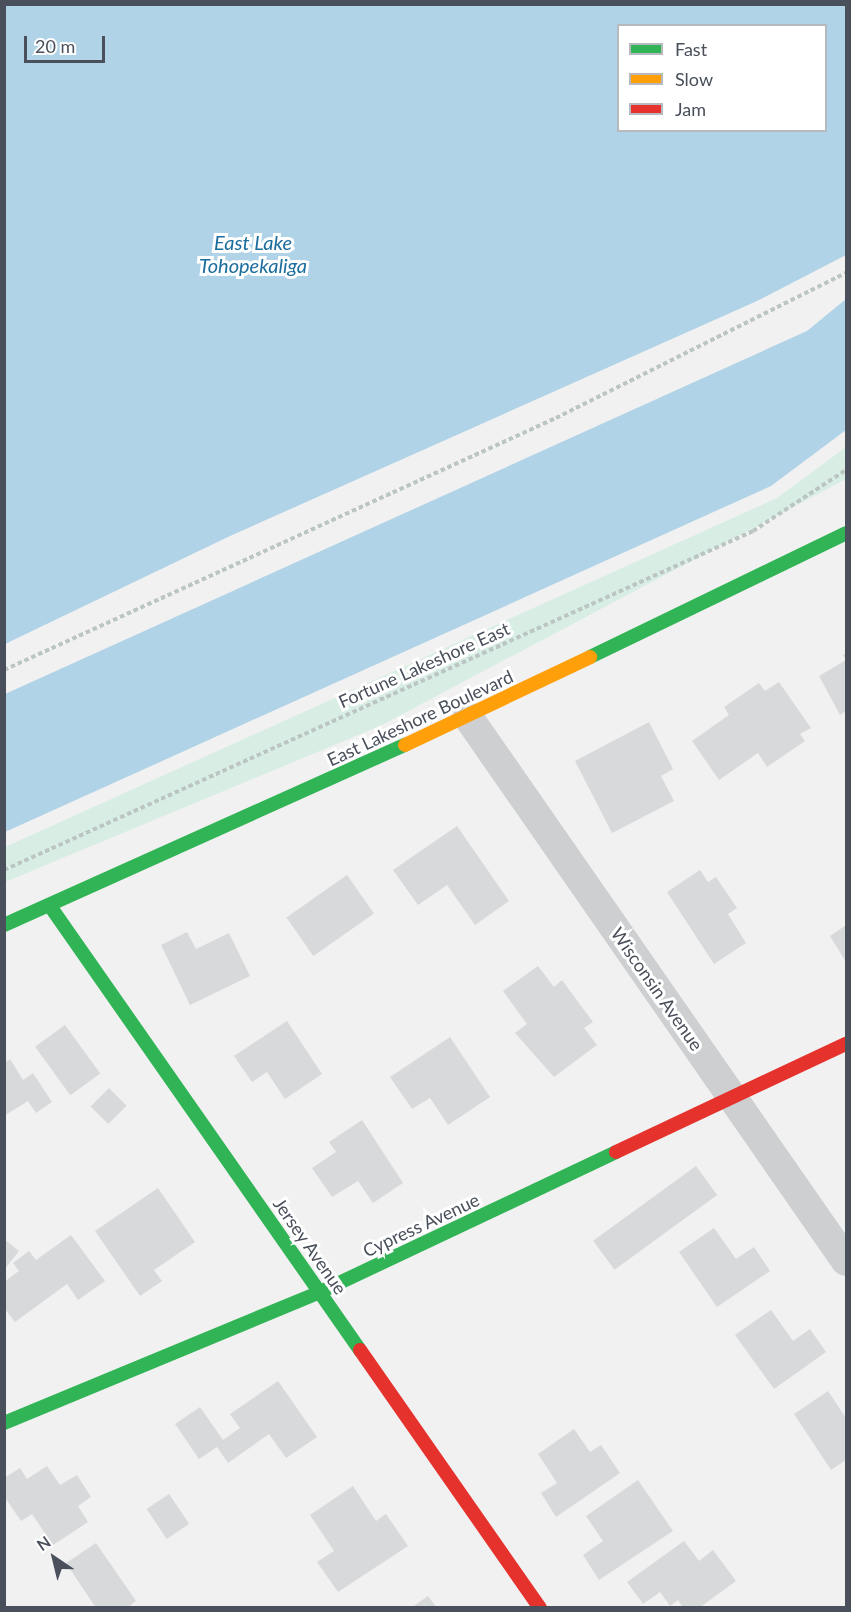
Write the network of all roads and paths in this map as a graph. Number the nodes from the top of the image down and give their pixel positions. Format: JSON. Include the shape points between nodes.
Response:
{"nodes":[{"id":1,"x":846,"y":273,"type":"edge"},
{"id":2,"x":846,"y":470,"type":"edge"},
{"id":3,"x":846,"y":533,"type":"edge"},
{"id":4,"x":4,"y":670,"type":"edge"},
{"id":5,"x":468,"y":717,"type":"junction"},
{"id":6,"x":4,"y":870,"type":"edge"},
{"id":7,"x":50,"y":906,"type":"junction"},
{"id":8,"x":4,"y":925,"type":"edge"},
{"id":9,"x":846,"y":1044,"type":"edge"},
{"id":10,"x":733,"y":1099,"type":"junction"},
{"id":11,"x":846,"y":1261,"type":"edge"},
{"id":12,"x":320,"y":1292,"type":"junction"},
{"id":13,"x":4,"y":1423,"type":"edge"},
{"id":14,"x":540,"y":1608,"type":"edge"}],
"edges":[{"from":1,"to":4,"type":"path","via":[[556,418]]},
{"from":2,"to":6,"type":"path","name":"Fortune Lakeshore East","via":[[753,531]]},
{"from":3,"to":5,"type":"street","name":"East Lakeshore Boulevard"},
{"from":5,"to":7,"type":"street","name":"East Lakeshore Boulevard"},
{"from":5,"to":10,"type":"street","name":"Wisconsin Avenue"},
{"from":7,"to":8,"type":"street","name":"East Lakeshore Boulevard"},
{"from":7,"to":12,"type":"street","name":"Jersey Avenue"},
{"from":9,"to":10,"type":"street","name":"Cypress Avenue"},
{"from":10,"to":11,"type":"street","name":"Wisconsin Avenue"},
{"from":10,"to":12,"type":"street","name":"Cypress Avenue"},
{"from":12,"to":13,"type":"street","name":"Cypress Avenue"},
{"from":12,"to":14,"type":"street","name":"Jersey Avenue"}]}
